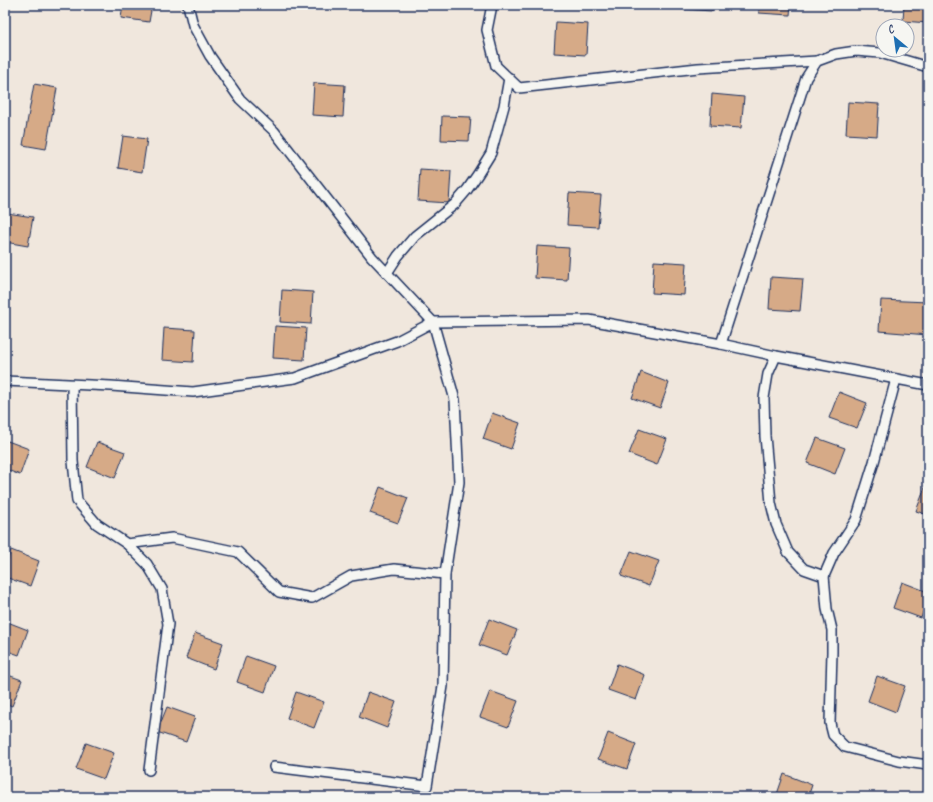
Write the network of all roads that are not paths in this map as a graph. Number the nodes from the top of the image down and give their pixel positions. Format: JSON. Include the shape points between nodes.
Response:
{"nodes":[{"id":1,"x":188,"y":5,"type":"edge"},
{"id":2,"x":492,"y":5,"type":"edge"},
{"id":3,"x":817,"y":61,"type":"junction"},
{"id":4,"x":928,"y":68,"type":"edge"},
{"id":5,"x":509,"y":78,"type":"junction"},
{"id":6,"x":387,"y":273,"type":"junction"},
{"id":7,"x":432,"y":322,"type":"junction"},
{"id":8,"x":721,"y":344,"type":"junction"},
{"id":9,"x":776,"y":356,"type":"junction"},
{"id":10,"x":896,"y":379,"type":"junction"},
{"id":11,"x":5,"y":381,"type":"edge"},
{"id":12,"x":72,"y":385,"type":"junction"},
{"id":13,"x":928,"y":385,"type":"edge"},
{"id":14,"x":127,"y":544,"type":"junction"},
{"id":15,"x":445,"y":574,"type":"junction"},
{"id":16,"x":824,"y":576,"type":"junction"},
{"id":17,"x":928,"y":765,"type":"edge"},
{"id":18,"x":274,"y":767,"type":"dead end"},
{"id":19,"x":150,"y":770,"type":"dead end"}],
"edges":[{"from":1,"to":6,"type":"lane","via":[[193,25],[210,56],[240,99],[274,131]]},
{"from":2,"to":5,"type":"lane","via":[[487,30],[496,66]]},
{"from":3,"to":4,"type":"lane","via":[[836,54],[856,51],[880,53]]},
{"from":3,"to":5,"type":"lane","via":[[698,68],[519,88]]},
{"from":3,"to":8,"type":"lane","via":[[806,78]]},
{"from":5,"to":6,"type":"lane","via":[[491,153],[478,174],[454,204],[415,236]]},
{"from":6,"to":7,"type":"lane"},
{"from":7,"to":8,"type":"lane","via":[[589,320]]},
{"from":7,"to":12,"type":"lane","via":[[397,341],[295,378],[193,392]]},
{"from":7,"to":15,"type":"lane","via":[[456,400],[459,482]]},
{"from":8,"to":9,"type":"lane"},
{"from":9,"to":10,"type":"lane"},
{"from":9,"to":16,"type":"lane","via":[[768,374],[764,398],[764,436],[771,503],[776,524],[788,552],[804,569]]},
{"from":10,"to":13,"type":"lane"},
{"from":10,"to":16,"type":"lane","via":[[856,520],[834,553]]},
{"from":11,"to":12,"type":"lane"},
{"from":12,"to":14,"type":"lane","via":[[73,461],[77,501],[97,524]]},
{"from":14,"to":15,"type":"lane","via":[[172,538],[238,552],[279,592],[312,598],[351,576],[394,569]]},
{"from":14,"to":19,"type":"lane","via":[[147,564],[162,589],[168,624]]},
{"from":15,"to":18,"type":"lane","via":[[443,686],[427,786]]},
{"from":16,"to":17,"type":"lane","via":[[832,630],[830,723],[834,735],[845,747],[899,761]]}]}
